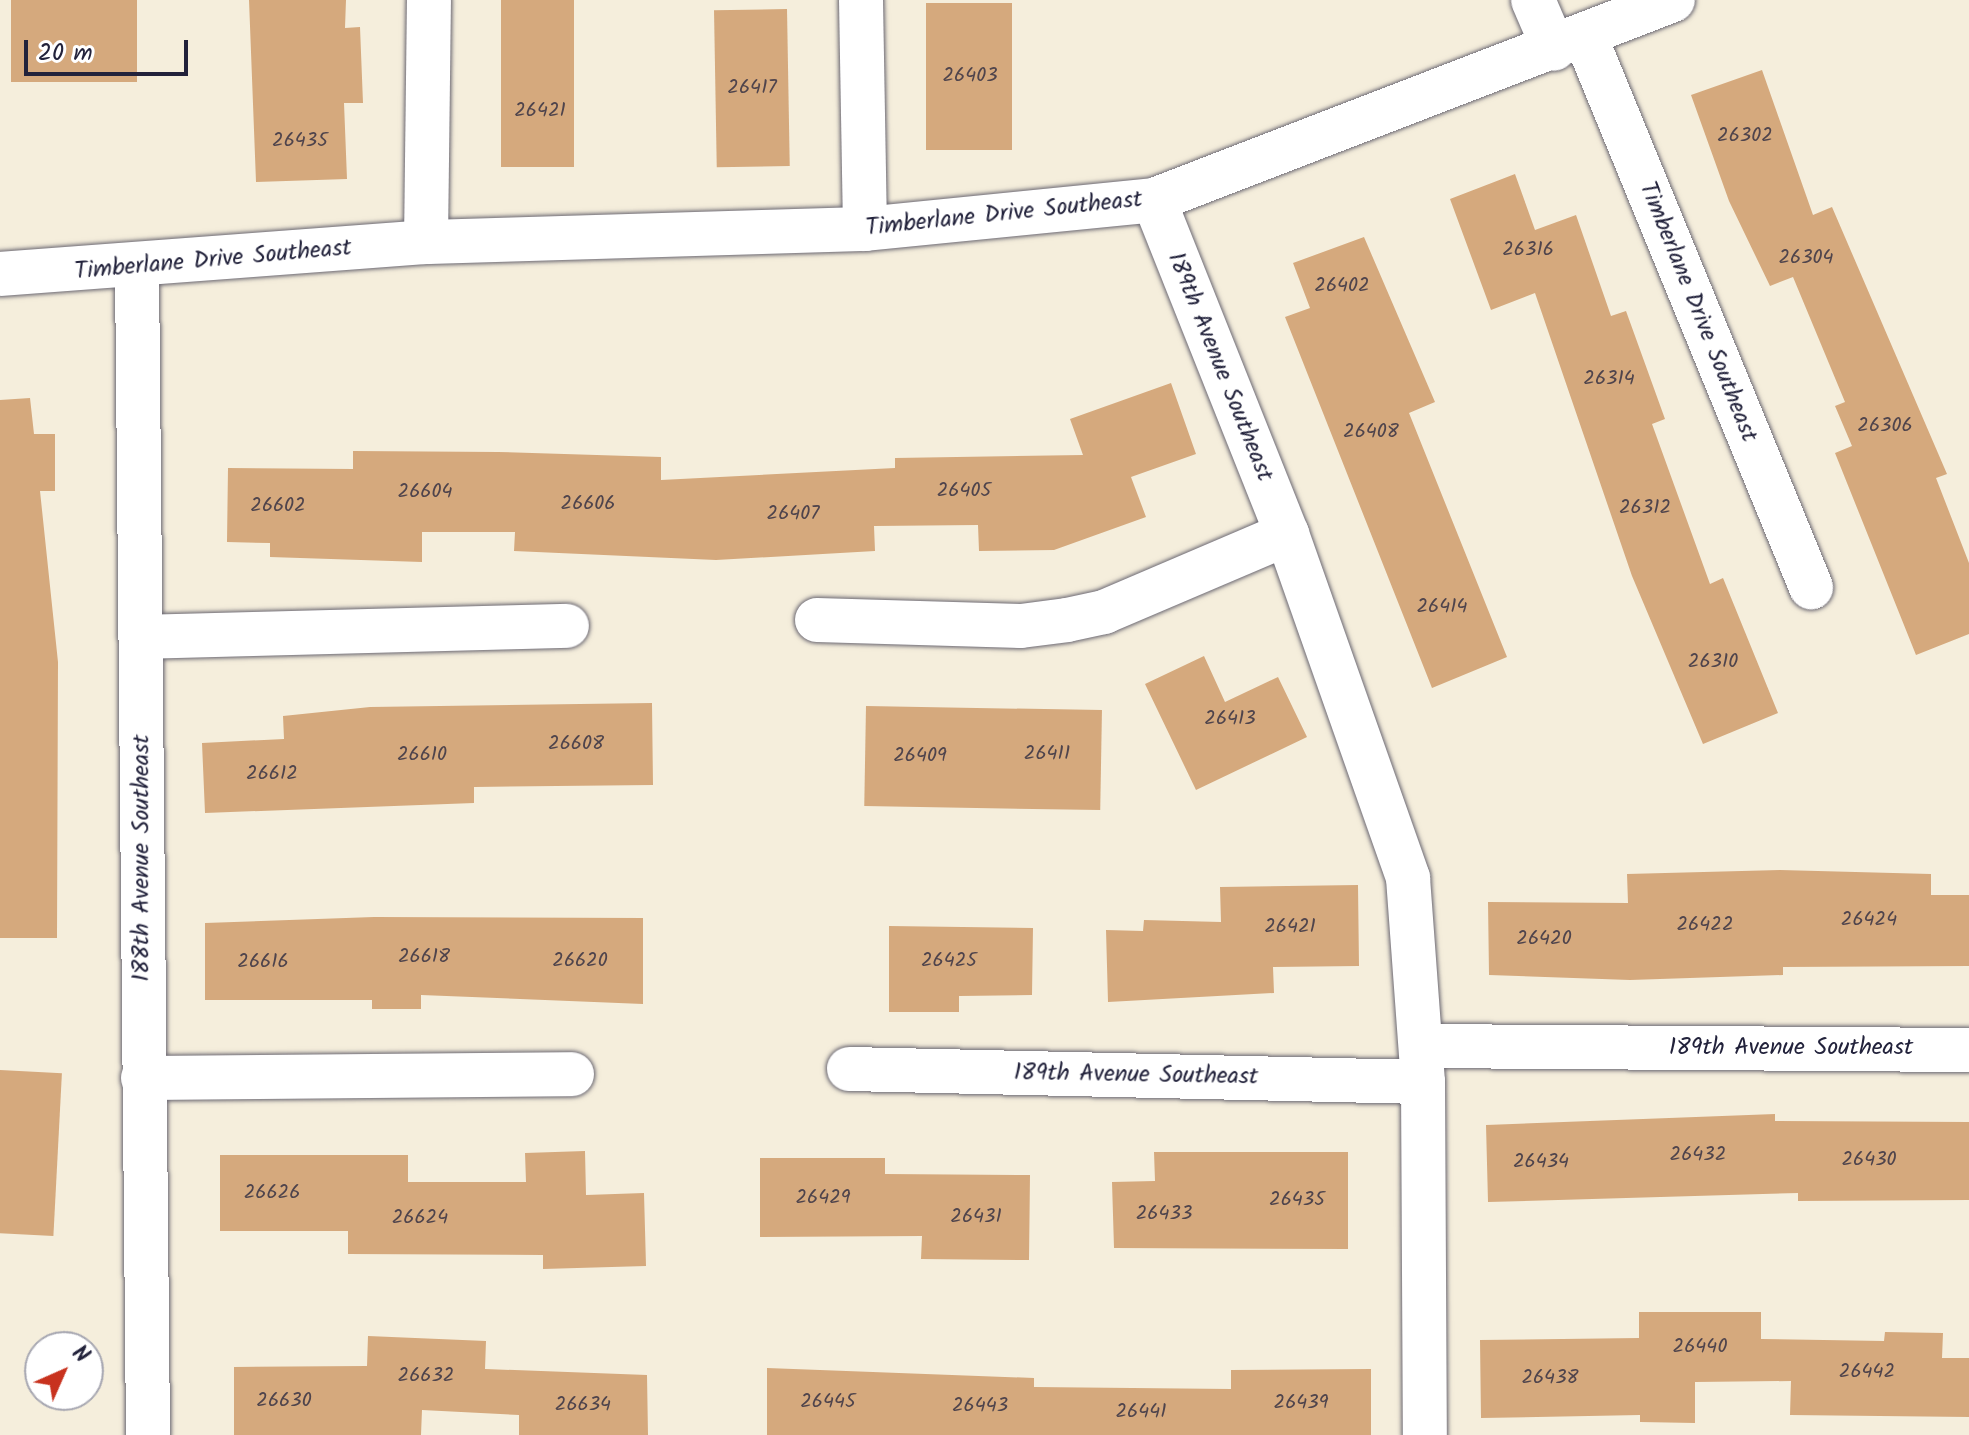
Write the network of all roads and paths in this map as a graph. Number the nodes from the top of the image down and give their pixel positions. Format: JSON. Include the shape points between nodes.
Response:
{"nodes":[{"id":1,"x":429,"y":0,"type":"edge"},
{"id":2,"x":861,"y":0,"type":"edge"},
{"id":3,"x":1533,"y":0,"type":"edge"},
{"id":4,"x":1673,"y":0,"type":"edge"},
{"id":5,"x":1569,"y":43,"type":"junction"},
{"id":6,"x":1154,"y":200,"type":"junction"},
{"id":7,"x":865,"y":229,"type":"junction"},
{"id":8,"x":426,"y":242,"type":"junction"},
{"id":9,"x":137,"y":268,"type":"junction"},
{"id":10,"x":0,"y":274,"type":"edge"},
{"id":11,"x":1287,"y":534,"type":"junction"},
{"id":12,"x":1811,"y":587,"type":"dead end"},
{"id":13,"x":817,"y":620,"type":"dead end"},
{"id":14,"x":567,"y":626,"type":"dead end"},
{"id":15,"x":141,"y":637,"type":"junction"},
{"id":16,"x":1969,"y":1050,"type":"edge"},
{"id":17,"x":1422,"y":1064,"type":"junction"},
{"id":18,"x":849,"y":1069,"type":"dead end"},
{"id":19,"x":572,"y":1074,"type":"dead end"},
{"id":20,"x":143,"y":1078,"type":"junction"},
{"id":21,"x":148,"y":1435,"type":"edge"},
{"id":22,"x":1425,"y":1435,"type":"edge"}],
"edges":[{"from":1,"to":8,"type":"street"},
{"from":2,"to":7,"type":"street"},
{"from":3,"to":5,"type":"street","name":"Timberlane Drive Southeast"},
{"from":4,"to":5,"type":"street","name":"Timberlane Drive Southeast"},
{"from":5,"to":6,"type":"street","name":"Timberlane Drive Southeast"},
{"from":5,"to":12,"type":"street","name":"Timberlane Drive Southeast"},
{"from":6,"to":7,"type":"street","name":"Timberlane Drive Southeast"},
{"from":6,"to":11,"type":"street","name":"189th Avenue Southeast"},
{"from":7,"to":8,"type":"street","name":"Timberlane Drive Southeast"},
{"from":8,"to":9,"type":"street","name":"Timberlane Drive Southeast"},
{"from":9,"to":10,"type":"street","name":"Timberlane Drive Southeast"},
{"from":9,"to":15,"type":"street","name":"188th Avenue Southeast"},
{"from":11,"to":13,"type":"street","via":[[1104,612],[1067,620],[1021,626]]},
{"from":11,"to":17,"type":"street","name":"189th Avenue Southeast","via":[[1402,852]]},
{"from":14,"to":15,"type":"street"},
{"from":15,"to":20,"type":"street","name":"188th Avenue Southeast"},
{"from":16,"to":17,"type":"street","name":"189th Avenue Southeast"},
{"from":17,"to":18,"type":"street","name":"189th Avenue Southeast"},
{"from":17,"to":22,"type":"street","name":"189th Avenue Southeast"},
{"from":19,"to":20,"type":"street"},
{"from":20,"to":21,"type":"street","name":"188th Avenue Southeast"}]}
